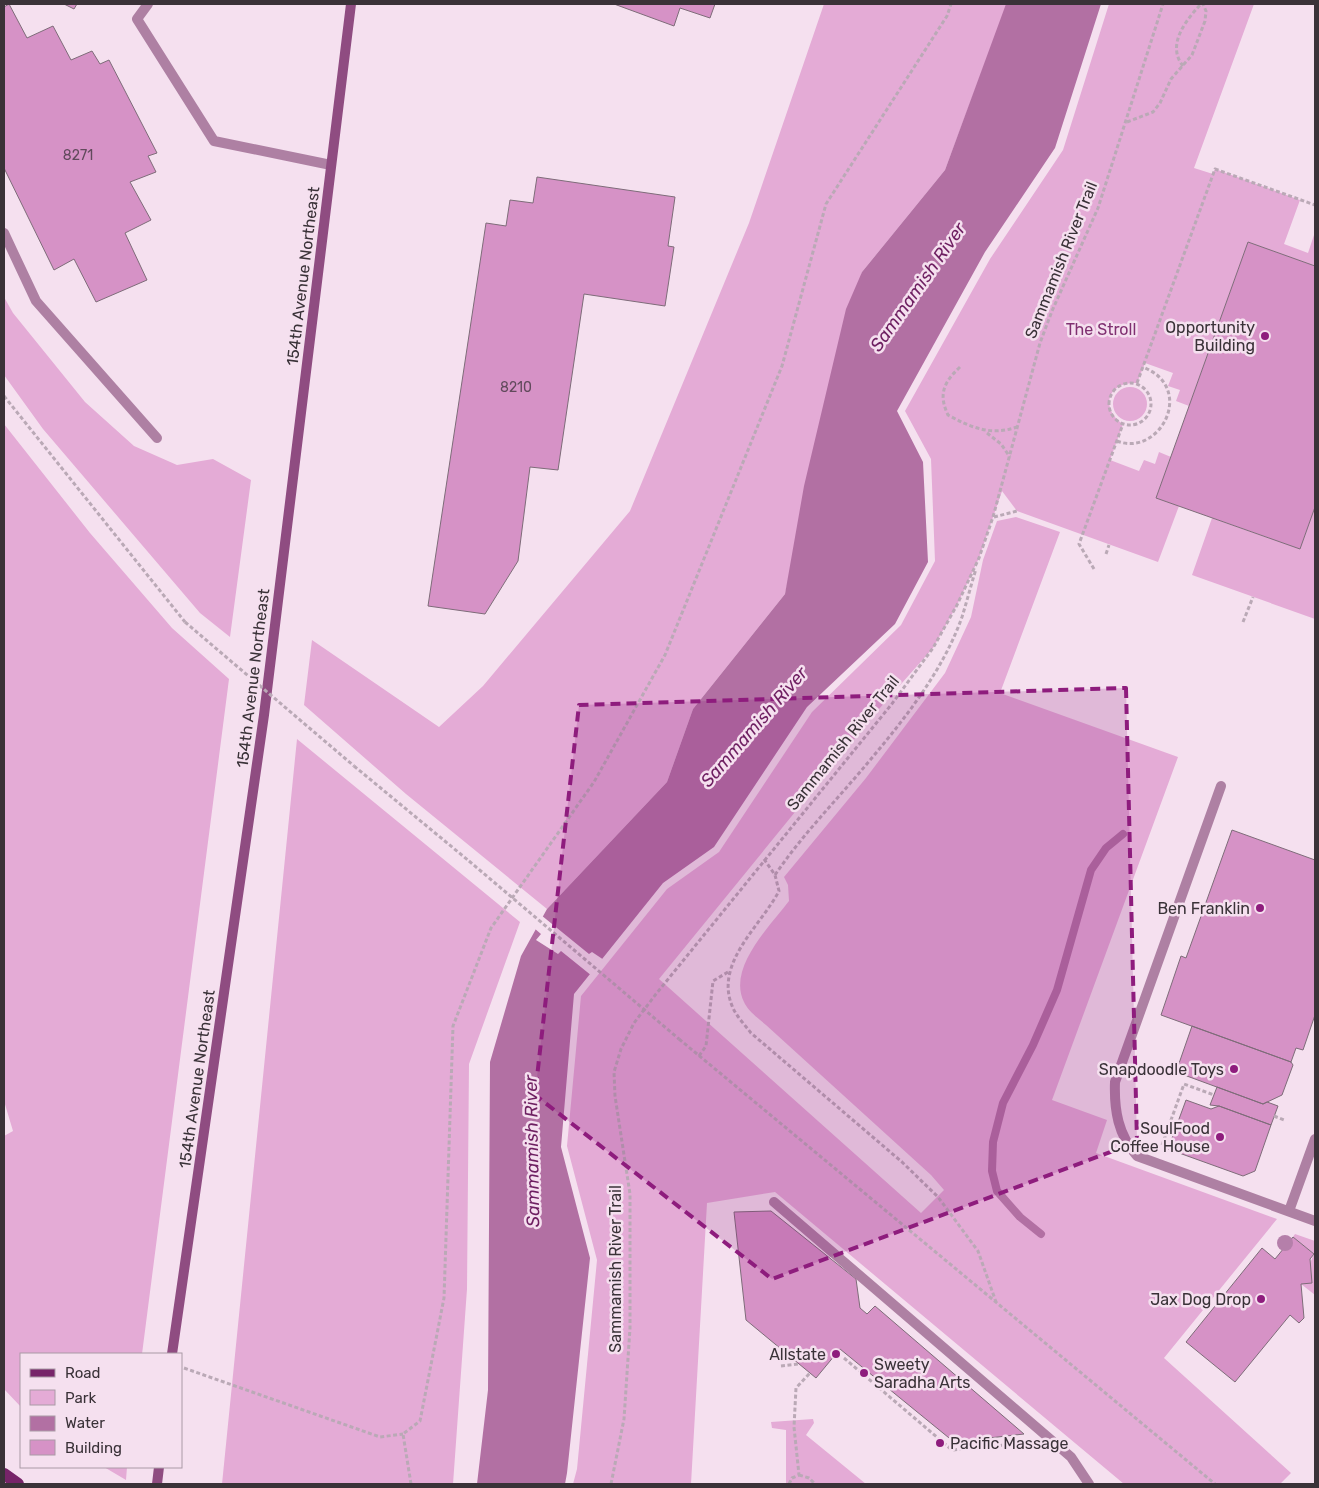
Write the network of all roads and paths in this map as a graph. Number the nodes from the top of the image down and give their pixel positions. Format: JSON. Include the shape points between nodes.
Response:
{"nodes":[{"id":1,"x":148,"y":4,"type":"edge"},
{"id":2,"x":351,"y":4,"type":"edge"},
{"id":3,"x":951,"y":4,"type":"edge"},
{"id":4,"x":1163,"y":4,"type":"edge"},
{"id":5,"x":1202,"y":4,"type":"edge"},
{"id":6,"x":1183,"y":66,"type":"junction"},
{"id":7,"x":1127,"y":122,"type":"junction"},
{"id":8,"x":332,"y":164,"type":"junction"},
{"id":9,"x":1315,"y":205,"type":"edge"},
{"id":10,"x":4,"y":233,"type":"edge"},
{"id":11,"x":960,"y":366,"type":"dead end"},
{"id":12,"x":1143,"y":367,"type":"junction"},
{"id":13,"x":1137,"y":384,"type":"junction"},
{"id":14,"x":4,"y":396,"type":"edge"},
{"id":15,"x":1123,"y":424,"type":"junction"},
{"id":16,"x":1018,"y":426,"type":"junction"},
{"id":17,"x":987,"y":432,"type":"junction"},
{"id":18,"x":157,"y":438,"type":"dead end"},
{"id":19,"x":1117,"y":441,"type":"junction"},
{"id":20,"x":1010,"y":457,"type":"junction"},
{"id":21,"x":1017,"y":511,"type":"dead end"},
{"id":22,"x":994,"y":517,"type":"junction"},
{"id":23,"x":1109,"y":545,"type":"dead end"},
{"id":24,"x":1106,"y":554,"type":"dead end"},
{"id":25,"x":979,"y":558,"type":"junction"},
{"id":26,"x":1094,"y":569,"type":"dead end"},
{"id":27,"x":1253,"y":597,"type":"dead end"},
{"id":28,"x":1243,"y":622,"type":"dead end"},
{"id":29,"x":1221,"y":786,"type":"dead end"},
{"id":30,"x":764,"y":859,"type":"junction"},
{"id":31,"x":775,"y":875,"type":"junction"},
{"id":32,"x":729,"y":972,"type":"junction"},
{"id":33,"x":699,"y":1056,"type":"junction"},
{"id":34,"x":1214,"y":1094,"type":"dead end"},
{"id":35,"x":1274,"y":1116,"type":"dead end"},
{"id":36,"x":1284,"y":1120,"type":"dead end"},
{"id":37,"x":1315,"y":1139,"type":"edge"},
{"id":38,"x":1155,"y":1163,"type":"junction"},
{"id":39,"x":774,"y":1202,"type":"dead end"},
{"id":40,"x":1289,"y":1211,"type":"junction"},
{"id":41,"x":1315,"y":1220,"type":"edge"},
{"id":42,"x":996,"y":1303,"type":"junction"},
{"id":43,"x":172,"y":1353,"type":"edge"},
{"id":44,"x":844,"y":1358,"type":"dead end"},
{"id":45,"x":799,"y":1364,"type":"dead end"},
{"id":46,"x":781,"y":1366,"type":"dead end"},
{"id":47,"x":182,"y":1367,"type":"edge"},
{"id":48,"x":810,"y":1374,"type":"dead end"},
{"id":49,"x":403,"y":1434,"type":"junction"},
{"id":50,"x":1033,"y":1447,"type":"dead end"},
{"id":51,"x":159,"y":1468,"type":"edge"},
{"id":52,"x":4,"y":1474,"type":"edge"},
{"id":53,"x":798,"y":1475,"type":"junction"},
{"id":54,"x":18,"y":1484,"type":"edge"},
{"id":55,"x":157,"y":1484,"type":"edge"},
{"id":56,"x":411,"y":1484,"type":"edge"},
{"id":57,"x":611,"y":1484,"type":"edge"},
{"id":58,"x":789,"y":1484,"type":"edge"},
{"id":59,"x":815,"y":1484,"type":"edge"},
{"id":60,"x":1089,"y":1484,"type":"edge"},
{"id":61,"x":1215,"y":1484,"type":"edge"}],
"edges":[{"from":1,"to":8,"type":"street","via":[[137,19],[214,141]]},
{"from":2,"to":8,"type":"main road","name":"154th Avenue Northeast"},
{"from":3,"to":49,"type":"path","via":[[947,16],[826,204],[782,366],[665,655],[594,782],[492,928],[453,1026],[444,1298],[420,1421]]},
{"from":4,"to":7,"type":"path","name":"Sammamish River Trail"},
{"from":5,"to":6,"type":"path","via":[[1206,11],[1205,21],[1192,55]]},
{"from":5,"to":6,"type":"path","via":[[1187,18],[1179,34],[1177,59]]},
{"from":6,"to":7,"type":"path","via":[[1171,79],[1153,112]]},
{"from":7,"to":16,"type":"path","name":"Sammamish River Trail","via":[[1098,208],[1040,343]]},
{"from":8,"to":43,"type":"main road","name":"154th Avenue Northeast","via":[[264,715]]},
{"from":9,"to":12,"type":"path","via":[[1215,169]]},
{"from":10,"to":18,"type":"street","via":[[36,301]]},
{"from":11,"to":17,"type":"path","via":[[950,376],[942,403],[948,415]]},
{"from":12,"to":13,"type":"path"},
{"from":12,"to":19,"type":"path","via":[[1157,375],[1165,385],[1169,398],[1165,423],[1156,434],[1145,440],[1132,444]]},
{"from":13,"to":15,"type":"path","via":[[1147,390],[1152,400],[1150,411],[1144,420],[1134,425]]},
{"from":13,"to":15,"type":"path","via":[[1126,382],[1116,387],[1110,396],[1109,408],[1114,418]]},
{"from":14,"to":33,"type":"path","bridge":true,"via":[[185,622]]},
{"from":15,"to":19,"type":"path"},
{"from":16,"to":17,"type":"path","via":[[1004,432]]},
{"from":16,"to":20,"type":"path","name":"Sammamish River Trail"},
{"from":17,"to":20,"type":"path"},
{"from":19,"to":26,"type":"path","via":[[1079,544]]},
{"from":20,"to":22,"type":"path","name":"Sammamish River Trail"},
{"from":21,"to":22,"type":"path"},
{"from":22,"to":25,"type":"path","name":"Sammamish River Trail"},
{"from":23,"to":24,"type":"path"},
{"from":25,"to":30,"type":"path","name":"Sammamish River Trail","via":[[932,648],[897,698]]},
{"from":25,"to":31,"type":"path","via":[[961,618],[941,661],[907,712],[862,770],[791,850]]},
{"from":27,"to":28,"type":"path"},
{"from":29,"to":38,"type":"street","via":[[1114,1082],[1114,1102],[1126,1143],[1137,1156]]},
{"from":30,"to":31,"type":"path"},
{"from":30,"to":57,"type":"path","name":"Sammamish River Trail","via":[[634,1023],[614,1072],[630,1194],[630,1328],[624,1419]]},
{"from":31,"to":32,"type":"path","via":[[779,891],[735,956]]},
{"from":32,"to":33,"type":"path","via":[[713,981],[706,1046]]},
{"from":32,"to":42,"type":"path","via":[[727,988],[733,1008],[751,1034],[902,1162],[938,1197],[978,1251]]},
{"from":33,"to":42,"type":"path"},
{"from":34,"to":38,"type":"path","via":[[1184,1084]]},
{"from":35,"to":36,"type":"path"},
{"from":37,"to":40,"type":"street"},
{"from":38,"to":40,"type":"street"},
{"from":39,"to":60,"type":"street","via":[[1071,1457]]},
{"from":40,"to":41,"type":"street"},
{"from":42,"to":61,"type":"path"},
{"from":44,"to":50,"type":"path","via":[[952,1450],[1027,1443]]},
{"from":45,"to":46,"type":"path"},
{"from":47,"to":49,"type":"path","via":[[380,1437]]},
{"from":48,"to":53,"type":"path","via":[[796,1388],[794,1427]]},
{"from":49,"to":56,"type":"path"},
{"from":51,"to":55,"type":"main road"},
{"from":52,"to":54,"type":"main road"},
{"from":53,"to":58,"type":"path"},
{"from":53,"to":59,"type":"path","via":[[805,1475]]}]}
